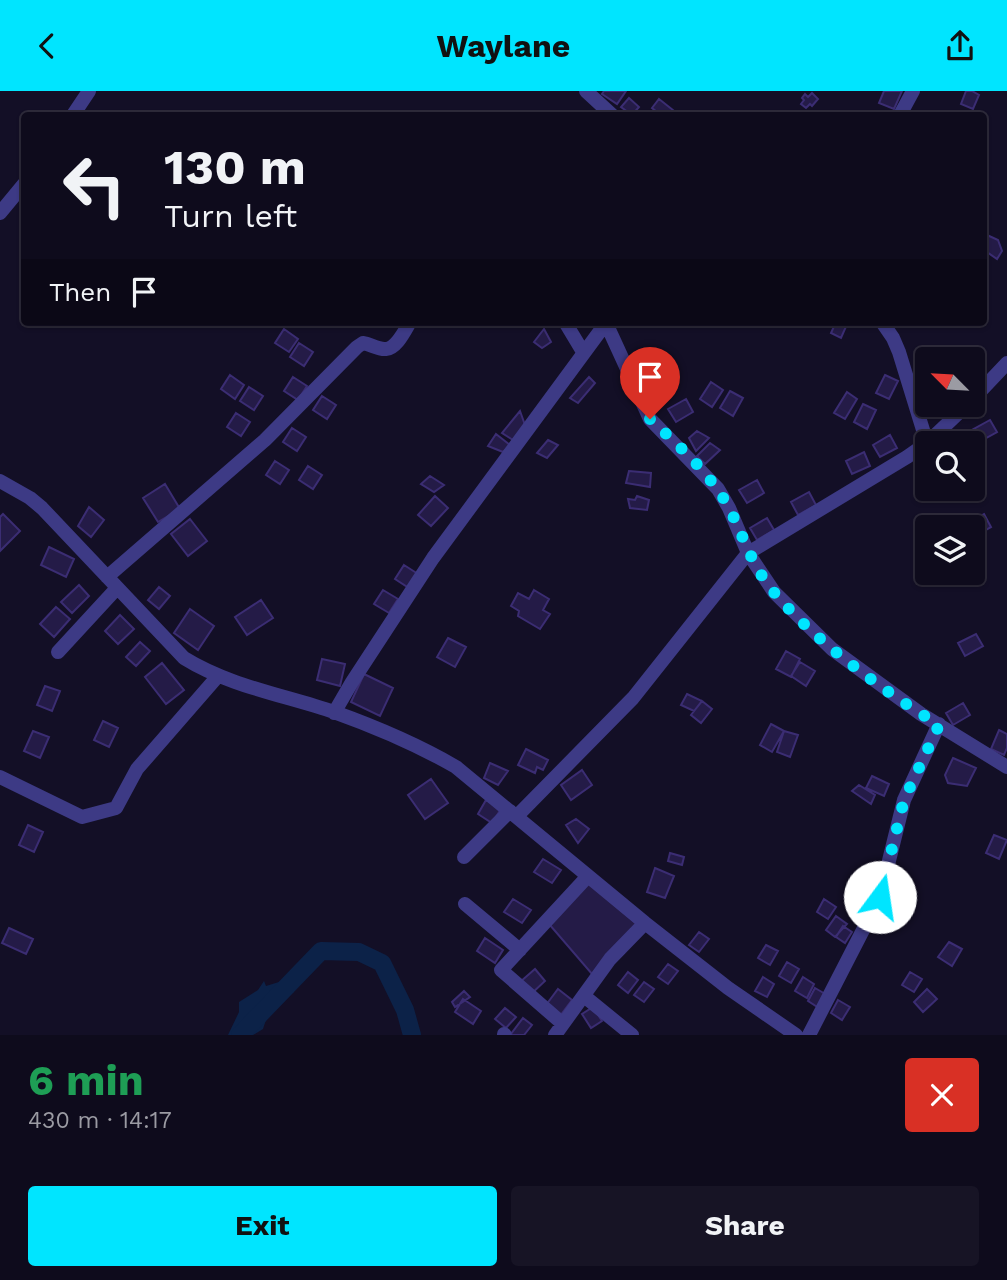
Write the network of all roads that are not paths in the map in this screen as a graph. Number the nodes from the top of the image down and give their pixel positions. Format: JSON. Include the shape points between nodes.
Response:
{"nodes":[{"id":1,"x":89,"y":91,"type":"edge"},
{"id":2,"x":586,"y":91,"type":"edge"},
{"id":3,"x":914,"y":91,"type":"edge"},
{"id":4,"x":75,"y":112,"type":"edge"},
{"id":5,"x":609,"y":112,"type":"edge"},
{"id":6,"x":902,"y":112,"type":"edge"},
{"id":7,"x":21,"y":188,"type":"edge"},
{"id":8,"x":0,"y":212,"type":"edge"},
{"id":9,"x":407,"y":326,"type":"edge"},
{"id":10,"x":567,"y":326,"type":"edge"},
{"id":11,"x":603,"y":326,"type":"edge"},
{"id":12,"x":606,"y":326,"type":"edge"},
{"id":13,"x":885,"y":326,"type":"edge"},
{"id":14,"x":583,"y":352,"type":"junction"},
{"id":15,"x":1007,"y":363,"type":"edge"},
{"id":16,"x":985,"y":386,"type":"edge"},
{"id":17,"x":954,"y":417,"type":"edge"},
{"id":18,"x":923,"y":431,"type":"edge"},
{"id":19,"x":940,"y":431,"type":"edge"},
{"id":20,"x":915,"y":451,"type":"edge"},
{"id":21,"x":0,"y":481,"type":"edge"},
{"id":22,"x":748,"y":553,"type":"junction"},
{"id":23,"x":112,"y":582,"type":"junction"},
{"id":24,"x":58,"y":652,"type":"dead end"},
{"id":25,"x":218,"y":676,"type":"junction"},
{"id":26,"x":334,"y":713,"type":"junction"},
{"id":27,"x":939,"y":725,"type":"junction"},
{"id":28,"x":1007,"y":767,"type":"edge"},
{"id":29,"x":0,"y":777,"type":"edge"},
{"id":30,"x":513,"y":813,"type":"junction"},
{"id":31,"x":464,"y":857,"type":"dead end"},
{"id":32,"x":587,"y":876,"type":"junction"},
{"id":33,"x":465,"y":904,"type":"dead end"},
{"id":34,"x":645,"y":923,"type":"junction"},
{"id":35,"x":520,"y":950,"type":"junction"},
{"id":36,"x":584,"y":996,"type":"junction"},
{"id":37,"x":559,"y":1029,"type":"edge"},
{"id":38,"x":632,"y":1035,"type":"edge"},
{"id":39,"x":796,"y":1035,"type":"edge"},
{"id":40,"x":809,"y":1035,"type":"edge"}],
"edges":[{"from":1,"to":4,"type":"street"},
{"from":2,"to":5,"type":"street"},
{"from":3,"to":6,"type":"street"},
{"from":7,"to":8,"type":"street"},
{"from":9,"to":23,"type":"street","via":[[395,345],[385,350],[363,343],[357,347]]},
{"from":10,"to":14,"type":"street"},
{"from":11,"to":14,"type":"street"},
{"from":12,"to":22,"type":"street","via":[[650,419],[718,489]]},
{"from":13,"to":18,"type":"street","via":[[899,352]]},
{"from":14,"to":26,"type":"street","via":[[433,558]]},
{"from":15,"to":16,"type":"street"},
{"from":17,"to":19,"type":"street"},
{"from":20,"to":22,"type":"street"},
{"from":21,"to":23,"type":"street","via":[[42,508]]},
{"from":22,"to":27,"type":"street","via":[[774,592],[832,649]]},
{"from":22,"to":30,"type":"street","via":[[633,698]]},
{"from":23,"to":24,"type":"street"},
{"from":23,"to":25,"type":"street","via":[[184,658]]},
{"from":25,"to":26,"type":"street"},
{"from":25,"to":29,"type":"street","via":[[137,769],[116,807],[82,817]]},
{"from":26,"to":30,"type":"street","via":[[426,750],[456,767]]},
{"from":27,"to":28,"type":"street"},
{"from":27,"to":40,"type":"street","via":[[904,800],[880,897]]},
{"from":30,"to":31,"type":"street"},
{"from":30,"to":32,"type":"street"},
{"from":32,"to":34,"type":"street"},
{"from":32,"to":35,"type":"street"},
{"from":33,"to":35,"type":"street"},
{"from":34,"to":36,"type":"street","via":[[610,959]]},
{"from":34,"to":39,"type":"street"},
{"from":35,"to":37,"type":"street","via":[[502,971]]},
{"from":36,"to":37,"type":"street"},
{"from":36,"to":38,"type":"street"}]}
